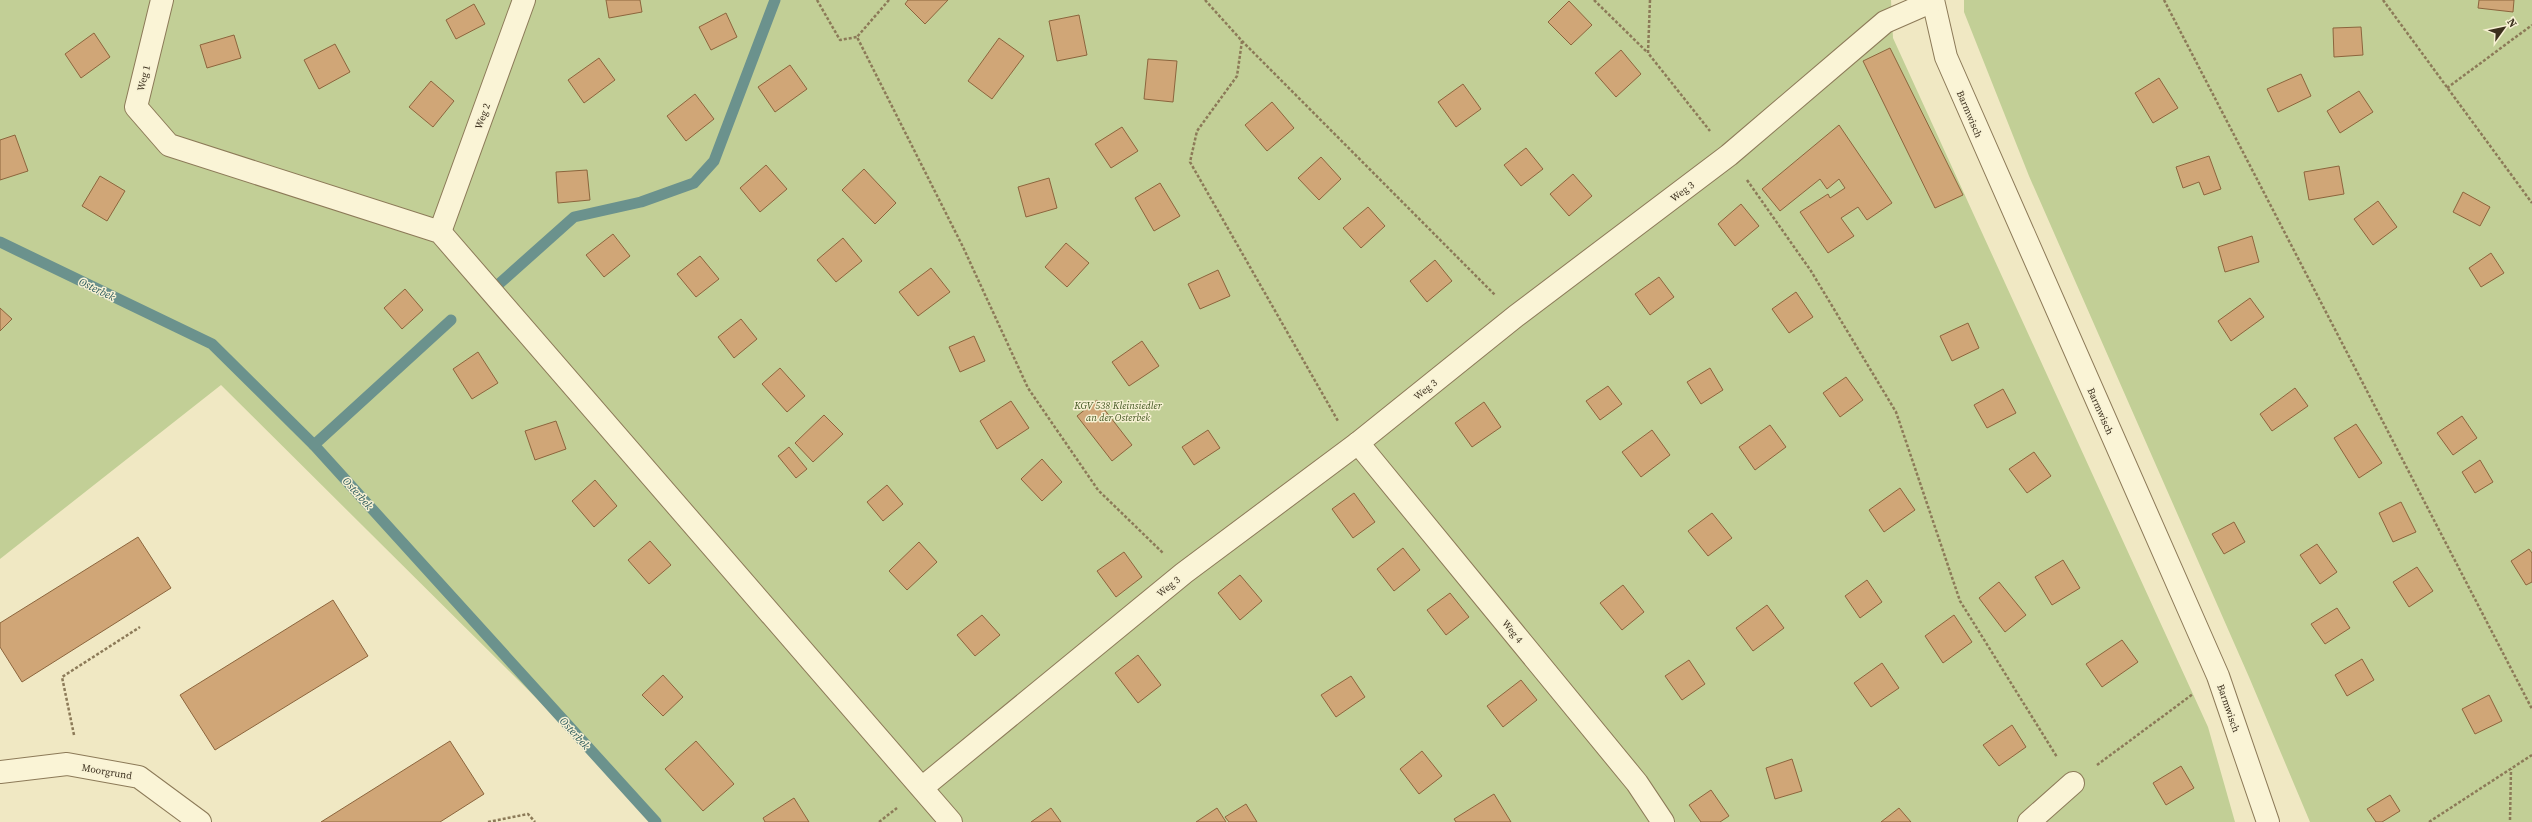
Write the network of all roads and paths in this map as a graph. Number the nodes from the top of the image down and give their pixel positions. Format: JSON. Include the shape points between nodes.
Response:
{"nodes":[{"id":1,"x":162,"y":0,"type":"edge"},
{"id":2,"x":524,"y":0,"type":"edge"},
{"id":3,"x":817,"y":0,"type":"edge"},
{"id":4,"x":889,"y":0,"type":"edge"},
{"id":5,"x":1205,"y":0,"type":"edge"},
{"id":6,"x":1594,"y":0,"type":"edge"},
{"id":7,"x":1650,"y":0,"type":"edge"},
{"id":8,"x":1933,"y":0,"type":"edge"},
{"id":9,"x":2164,"y":0,"type":"edge"},
{"id":10,"x":2383,"y":0,"type":"edge"},
{"id":11,"x":2532,"y":25,"type":"edge"},
{"id":12,"x":857,"y":37,"type":"junction"},
{"id":13,"x":1242,"y":41,"type":"junction"},
{"id":14,"x":1648,"y":53,"type":"junction"},
{"id":15,"x":2448,"y":88,"type":"junction"},
{"id":16,"x":1729,"y":155,"type":"junction"},
{"id":17,"x":2532,"y":203,"type":"edge"},
{"id":18,"x":440,"y":232,"type":"junction"},
{"id":19,"x":1516,"y":316,"type":"junction"},
{"id":20,"x":1358,"y":443,"type":"junction"},
{"id":21,"x":1184,"y":573,"type":"junction"},
{"id":22,"x":140,"y":627,"type":"dead end"},
{"id":23,"x":2218,"y":676,"type":"junction"},
{"id":24,"x":2532,"y":709,"type":"edge"},
{"id":25,"x":2532,"y":755,"type":"edge"},
{"id":26,"x":80,"y":766,"type":"junction"},
{"id":27,"x":2511,"y":769,"type":"junction"},
{"id":28,"x":0,"y":772,"type":"edge"},
{"id":29,"x":2073,"y":783,"type":"junction"},
{"id":30,"x":923,"y":787,"type":"junction"},
{"id":31,"x":2510,"y":820,"type":"dead end"},
{"id":32,"x":200,"y":822,"type":"edge"},
{"id":33,"x":488,"y":822,"type":"edge"},
{"id":34,"x":535,"y":822,"type":"edge"},
{"id":35,"x":951,"y":822,"type":"edge"},
{"id":36,"x":1662,"y":822,"type":"edge"},
{"id":37,"x":2029,"y":822,"type":"edge"},
{"id":38,"x":2268,"y":822,"type":"edge"},
{"id":39,"x":2430,"y":822,"type":"edge"}],
"edges":[{"from":1,"to":18,"type":"street","name":"Weg 1","via":[[136,107],[169,145]]},
{"from":2,"to":18,"type":"street","name":"Weg 2"},
{"from":3,"to":12,"type":"path","via":[[840,40]]},
{"from":4,"to":12,"type":"path"},
{"from":5,"to":13,"type":"path"},
{"from":6,"to":14,"type":"path"},
{"from":7,"to":14,"type":"path"},
{"from":8,"to":16,"type":"street","name":"Weg 3","via":[[1885,22]]},
{"from":8,"to":23,"type":"street","name":"Barmwisch","via":[[1946,57],[1970,115]]},
{"from":9,"to":24,"type":"path"},
{"from":10,"to":15,"type":"path"},
{"from":11,"to":15,"type":"path"},
{"from":12,"to":21,"type":"path","via":[[963,247],[1028,388],[1098,490]]},
{"from":13,"to":19,"type":"path"},
{"from":13,"to":20,"type":"path","via":[[1237,76],[1197,131],[1190,162],[1340,425]]},
{"from":14,"to":16,"type":"path"},
{"from":15,"to":17,"type":"path"},
{"from":16,"to":19,"type":"street","name":"Weg 3"},
{"from":16,"to":29,"type":"path","via":[[1811,271],[1896,412],[1960,601]]},
{"from":18,"to":30,"type":"street"},
{"from":19,"to":20,"type":"street","name":"Weg 3"},
{"from":20,"to":21,"type":"street","name":"Weg 3"},
{"from":20,"to":36,"type":"street","name":"Weg 4","via":[[1637,783]]},
{"from":21,"to":30,"type":"street","name":"Weg 3"},
{"from":22,"to":26,"type":"path","via":[[62,678]]},
{"from":23,"to":29,"type":"path"},
{"from":23,"to":38,"type":"street","name":"Barmwisch"},
{"from":25,"to":27,"type":"path"},
{"from":26,"to":28,"type":"street","name":"Moorgrund","via":[[67,764]]},
{"from":26,"to":32,"type":"street","name":"Moorgrund","via":[[139,776]]},
{"from":27,"to":31,"type":"path"},
{"from":27,"to":39,"type":"path"},
{"from":29,"to":37,"type":"street"},
{"from":30,"to":35,"type":"street"},
{"from":33,"to":34,"type":"path","via":[[528,814]]}]}
